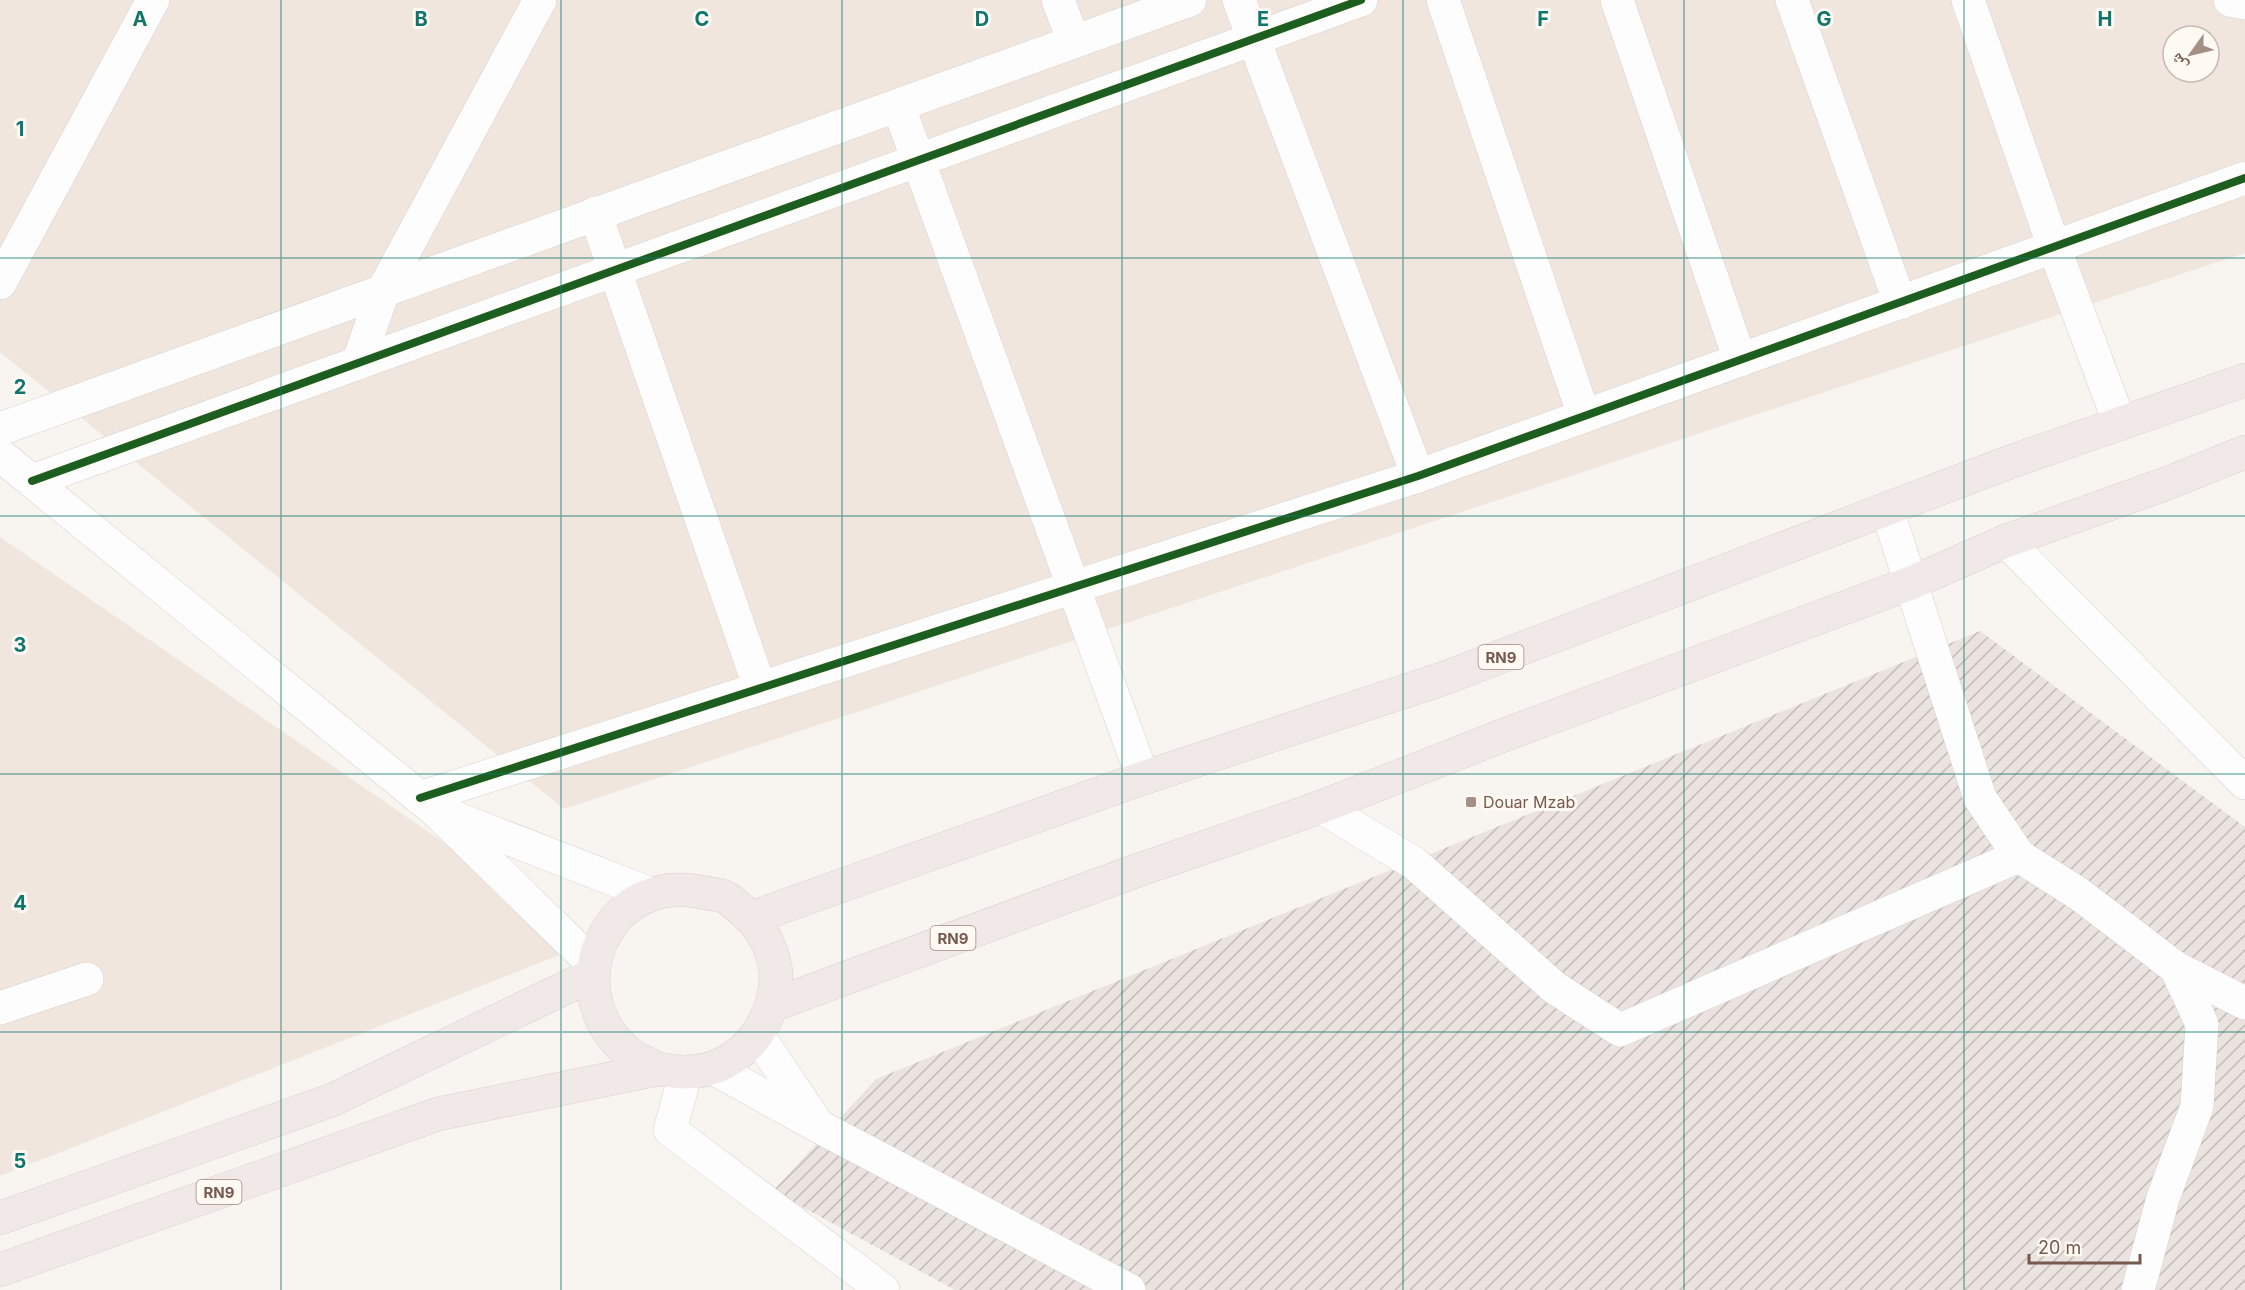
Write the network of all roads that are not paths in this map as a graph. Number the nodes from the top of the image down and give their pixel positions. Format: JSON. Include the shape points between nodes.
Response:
{"nodes":[{"id":1,"x":153,"y":0,"type":"edge"},
{"id":2,"x":540,"y":0,"type":"edge"},
{"id":3,"x":1058,"y":0,"type":"edge"},
{"id":4,"x":1190,"y":0,"type":"edge"},
{"id":5,"x":1239,"y":0,"type":"edge"},
{"id":6,"x":1361,"y":0,"type":"edge"},
{"id":7,"x":1443,"y":0,"type":"edge"},
{"id":8,"x":1617,"y":0,"type":"edge"},
{"id":9,"x":1792,"y":0,"type":"edge"},
{"id":10,"x":1968,"y":0,"type":"edge"},
{"id":11,"x":2230,"y":0,"type":"edge"},
{"id":12,"x":2245,"y":3,"type":"edge"},
{"id":13,"x":1254,"y":39,"type":"junction"},
{"id":14,"x":1074,"y":42,"type":"junction"},
{"id":15,"x":898,"y":105,"type":"junction"},
{"id":16,"x":920,"y":160,"type":"junction"},
{"id":17,"x":2245,"y":178,"type":"edge"},
{"id":18,"x":595,"y":213,"type":"junction"},
{"id":19,"x":2054,"y":247,"type":"junction"},
{"id":20,"x":615,"y":270,"type":"junction"},
{"id":21,"x":0,"y":283,"type":"edge"},
{"id":22,"x":384,"y":289,"type":"junction"},
{"id":23,"x":1900,"y":303,"type":"junction"},
{"id":24,"x":1740,"y":360,"type":"junction"},
{"id":25,"x":358,"y":363,"type":"junction"},
{"id":26,"x":2245,"y":380,"type":"edge"},
{"id":27,"x":1584,"y":416,"type":"junction"},
{"id":28,"x":2120,"y":424,"type":"junction"},
{"id":29,"x":0,"y":429,"type":"edge"},
{"id":30,"x":2245,"y":452,"type":"edge"},
{"id":31,"x":0,"y":455,"type":"edge"},
{"id":32,"x":1418,"y":476,"type":"junction"},
{"id":33,"x":32,"y":482,"type":"junction"},
{"id":34,"x":1887,"y":509,"type":"junction"},
{"id":35,"x":2006,"y":541,"type":"junction"},
{"id":36,"x":1911,"y":583,"type":"junction"},
{"id":37,"x":1073,"y":587,"type":"junction"},
{"id":38,"x":760,"y":688,"type":"junction"},
{"id":39,"x":1143,"y":778,"type":"junction"},
{"id":40,"x":2245,"y":783,"type":"edge"},
{"id":41,"x":428,"y":804,"type":"junction"},
{"id":42,"x":1321,"y":807,"type":"junction"},
{"id":43,"x":2019,"y":856,"type":"junction"},
{"id":44,"x":651,"y":894,"type":"junction"},
{"id":45,"x":751,"y":918,"type":"junction"},
{"id":46,"x":2176,"y":968,"type":"junction"},
{"id":47,"x":593,"y":970,"type":"junction"},
{"id":48,"x":87,"y":978,"type":"dead end"},
{"id":49,"x":2245,"y":1003,"type":"edge"},
{"id":50,"x":773,"y":1005,"type":"junction"},
{"id":51,"x":0,"y":1008,"type":"edge"},
{"id":52,"x":758,"y":1036,"type":"junction"},
{"id":53,"x":686,"y":1070,"type":"junction"},
{"id":54,"x":818,"y":1126,"type":"junction"},
{"id":55,"x":0,"y":1218,"type":"edge"},
{"id":56,"x":0,"y":1270,"type":"edge"},
{"id":57,"x":863,"y":1285,"type":"edge"},
{"id":58,"x":1129,"y":1290,"type":"edge"},
{"id":59,"x":2138,"y":1290,"type":"edge"}],
"edges":[{"from":1,"to":21,"type":"street"},
{"from":2,"to":22,"type":"street"},
{"from":3,"to":14,"type":"street"},
{"from":4,"to":14,"type":"street"},
{"from":5,"to":13,"type":"street"},
{"from":6,"to":13,"type":"street"},
{"from":7,"to":27,"type":"street"},
{"from":8,"to":24,"type":"street"},
{"from":9,"to":23,"type":"street"},
{"from":10,"to":19,"type":"street"},
{"from":11,"to":12,"type":"street"},
{"from":13,"to":16,"type":"street"},
{"from":13,"to":32,"type":"street"},
{"from":14,"to":15,"type":"street"},
{"from":15,"to":16,"type":"street"},
{"from":15,"to":18,"type":"street"},
{"from":16,"to":20,"type":"street"},
{"from":16,"to":37,"type":"street"},
{"from":17,"to":19,"type":"street"},
{"from":18,"to":20,"type":"street"},
{"from":18,"to":22,"type":"street"},
{"from":19,"to":23,"type":"street"},
{"from":19,"to":28,"type":"street"},
{"from":20,"to":25,"type":"street"},
{"from":20,"to":38,"type":"street"},
{"from":22,"to":25,"type":"street"},
{"from":22,"to":29,"type":"street"},
{"from":23,"to":24,"type":"street"},
{"from":24,"to":27,"type":"street"},
{"from":25,"to":33,"type":"street"},
{"from":26,"to":28,"type":"highway","number":"RN9"},
{"from":27,"to":32,"type":"street"},
{"from":28,"to":34,"type":"highway","number":"RN9"},
{"from":30,"to":35,"type":"highway","number":"RN9"},
{"from":31,"to":33,"type":"street"},
{"from":32,"to":37,"type":"street"},
{"from":33,"to":41,"type":"street"},
{"from":34,"to":36,"type":"street"},
{"from":34,"to":39,"type":"highway","number":"RN9","via":[[1442,679]]},
{"from":35,"to":36,"type":"highway","number":"RN9"},
{"from":35,"to":40,"type":"street"},
{"from":36,"to":42,"type":"highway","number":"RN9"},
{"from":36,"to":43,"type":"street","via":[[1980,798]]},
{"from":37,"to":38,"type":"street"},
{"from":37,"to":39,"type":"street"},
{"from":38,"to":41,"type":"street"},
{"from":39,"to":45,"type":"highway","number":"RN9"},
{"from":41,"to":44,"type":"street"},
{"from":41,"to":47,"type":"street"},
{"from":42,"to":43,"type":"street","via":[[1414,863],[1555,988],[1620,1030]]},
{"from":42,"to":50,"type":"highway","number":"RN9"},
{"from":43,"to":46,"type":"street","via":[[2079,894]]},
{"from":44,"to":45,"type":"highway","number":"RN9","via":[[681,888],[725,897]]},
{"from":44,"to":47,"type":"highway","number":"RN9","via":[[624,910],[604,934]]},
{"from":45,"to":50,"type":"highway","number":"RN9","via":[[768,944],[776,974]]},
{"from":46,"to":49,"type":"street"},
{"from":46,"to":59,"type":"street","via":[[2202,1024],[2197,1106],[2163,1198]]},
{"from":47,"to":53,"type":"highway","number":"RN9","via":[[596,1005],[609,1033],[631,1055]]},
{"from":47,"to":55,"type":"highway","via":[[332,1100]]},
{"from":48,"to":51,"type":"street"},
{"from":50,"to":52,"type":"highway","number":"RN9"},
{"from":52,"to":53,"type":"highway","number":"RN9","via":[[738,1055]]},
{"from":52,"to":54,"type":"street"},
{"from":53,"to":54,"type":"street"},
{"from":53,"to":56,"type":"highway","number":"RN9","via":[[438,1114]]},
{"from":53,"to":57,"type":"street","via":[[670,1130]]},
{"from":54,"to":58,"type":"street"}]}
